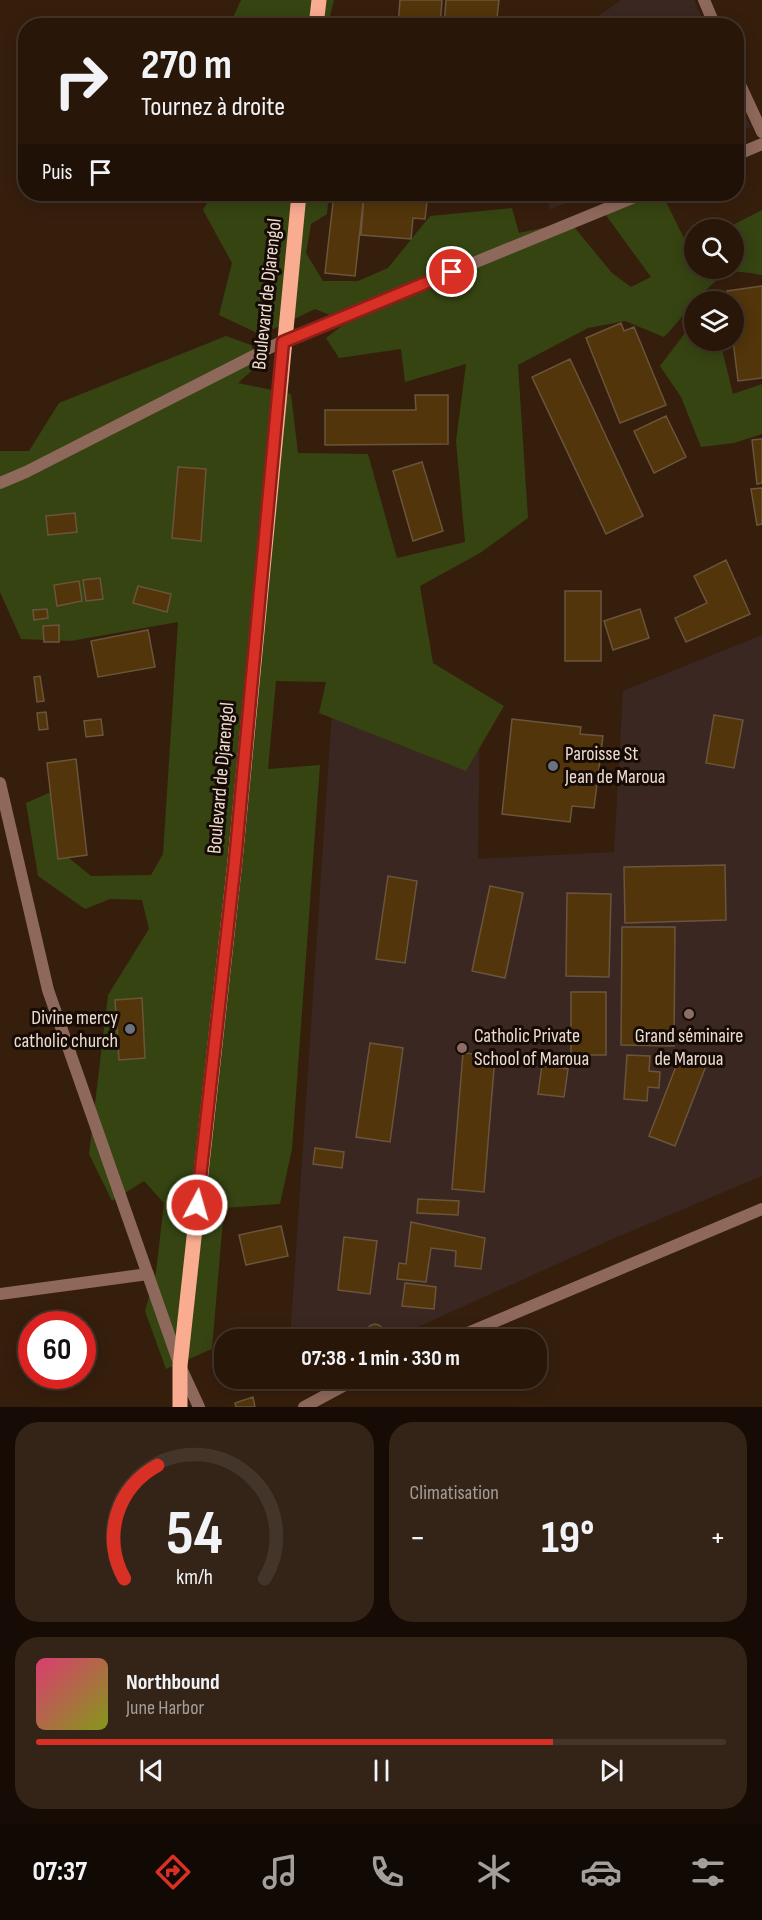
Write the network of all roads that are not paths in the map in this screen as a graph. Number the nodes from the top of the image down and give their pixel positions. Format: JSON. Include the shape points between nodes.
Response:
{"nodes":[{"id":1,"x":319,"y":0,"type":"edge"},
{"id":2,"x":704,"y":0,"type":"edge"},
{"id":3,"x":317,"y":18,"type":"edge"},
{"id":4,"x":712,"y":18,"type":"edge"},
{"id":5,"x":744,"y":93,"type":"edge"},
{"id":6,"x":762,"y":132,"type":"edge"},
{"id":7,"x":762,"y":144,"type":"edge"},
{"id":8,"x":744,"y":152,"type":"edge"},
{"id":9,"x":298,"y":201,"type":"edge"},
{"id":10,"x":625,"y":201,"type":"edge"},
{"id":11,"x":283,"y":342,"type":"junction"},
{"id":12,"x":0,"y":483,"type":"edge"},
{"id":13,"x":0,"y":783,"type":"edge"},
{"id":14,"x":762,"y":1209,"type":"edge"},
{"id":15,"x":148,"y":1274,"type":"junction"},
{"id":16,"x":0,"y":1294,"type":"edge"},
{"id":17,"x":477,"y":1329,"type":"edge"},
{"id":18,"x":180,"y":1365,"type":"junction"},
{"id":19,"x":338,"y":1389,"type":"edge"},
{"id":20,"x":180,"y":1407,"type":"edge"},
{"id":21,"x":199,"y":1407,"type":"edge"},
{"id":22,"x":304,"y":1407,"type":"edge"}],
"edges":[{"from":1,"to":3,"type":"main road"},
{"from":2,"to":4,"type":"street"},
{"from":5,"to":6,"type":"street"},
{"from":7,"to":8,"type":"street"},
{"from":9,"to":11,"type":"main road","name":"Boulevard de Djarengol"},
{"from":10,"to":11,"type":"street"},
{"from":11,"to":12,"type":"street"},
{"from":11,"to":18,"type":"main road","name":"Boulevard de Djarengol","via":[[235,861]]},
{"from":13,"to":15,"type":"street","via":[[48,990]]},
{"from":14,"to":17,"type":"street"},
{"from":15,"to":16,"type":"street"},
{"from":15,"to":18,"type":"street"},
{"from":18,"to":20,"type":"main road","name":"Boulevard de Djarengol"},
{"from":18,"to":21,"type":"street"},
{"from":19,"to":22,"type":"street"}]}
